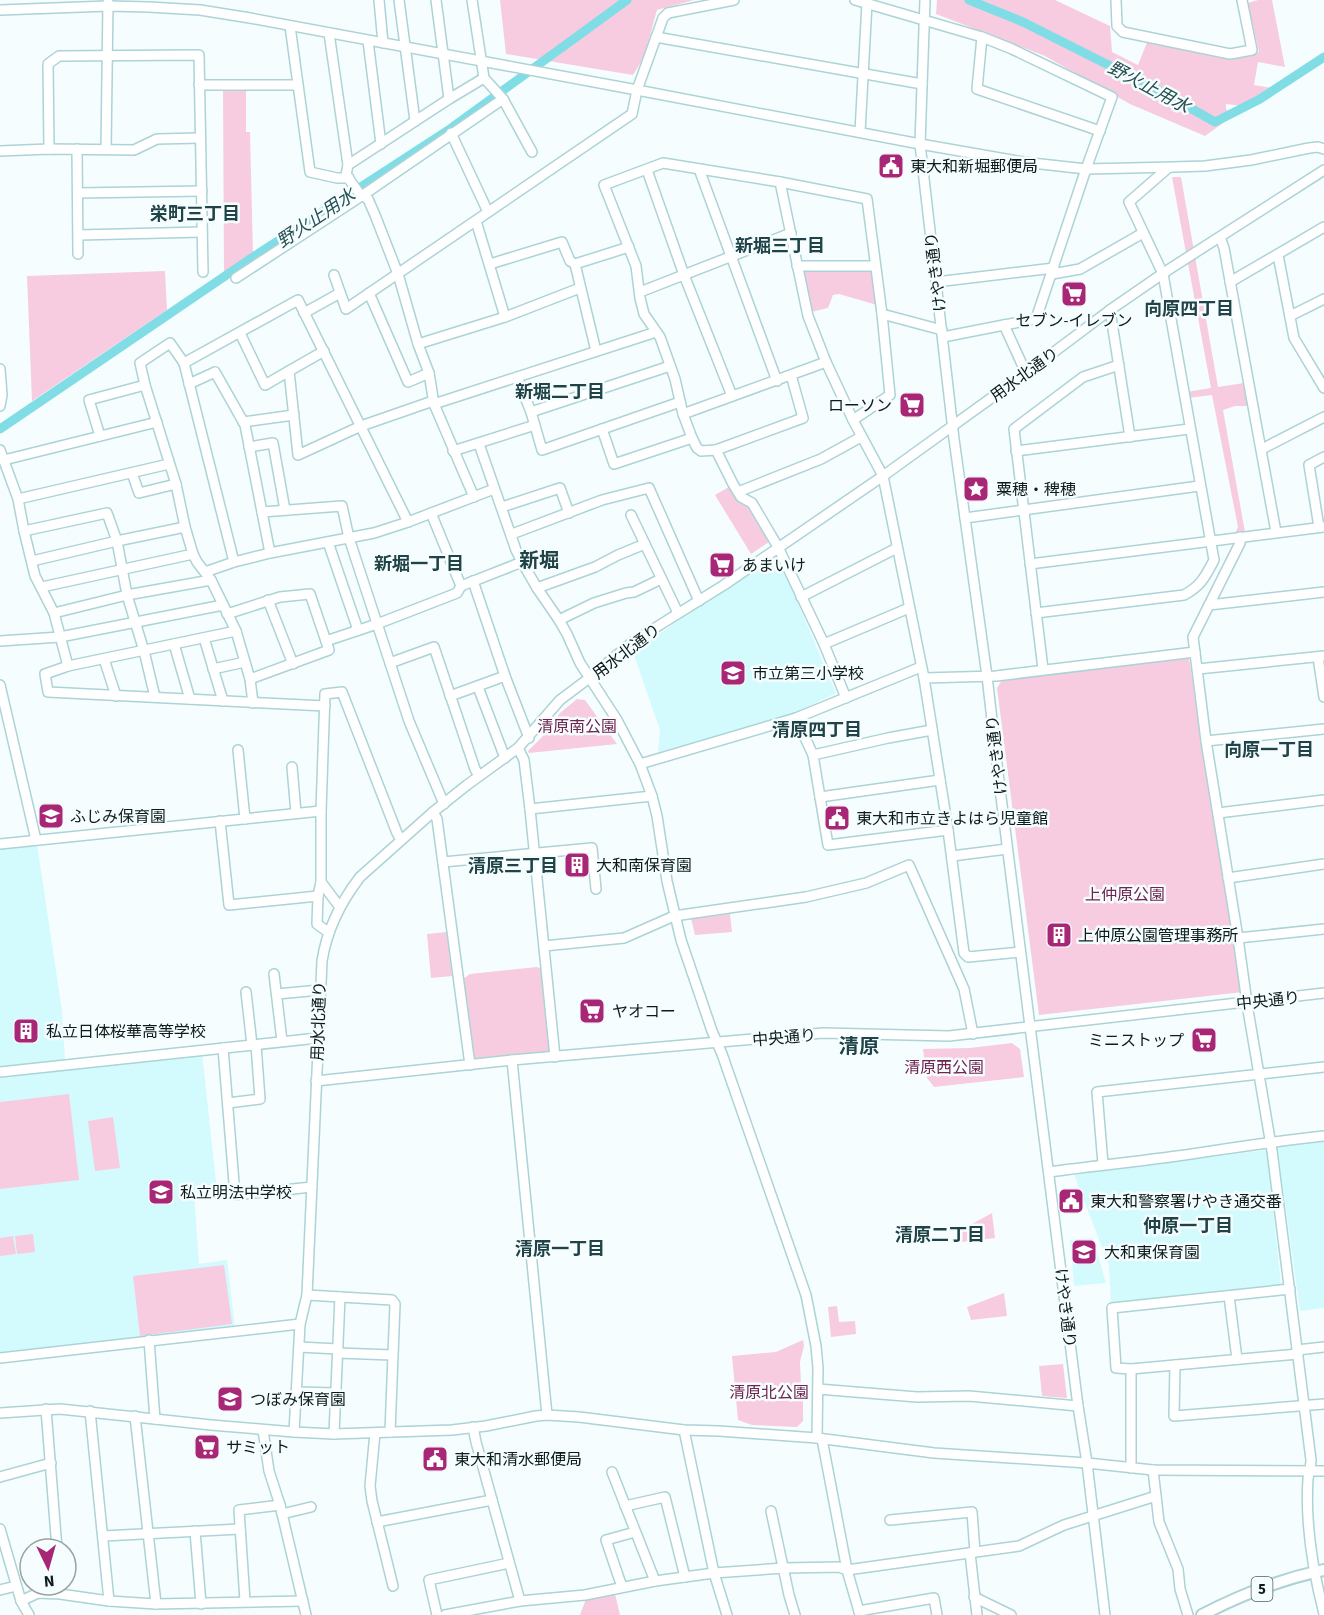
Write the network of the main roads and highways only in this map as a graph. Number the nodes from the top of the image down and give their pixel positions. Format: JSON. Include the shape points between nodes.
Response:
{"nodes":[{"id":1,"x":1319,"y":1571,"type":"edge"},
{"id":2,"x":1202,"y":1615,"type":"edge"}],
"edges":[{"from":1,"to":2,"type":"main road","number":"5","via":[[1253,1592]]}]}
